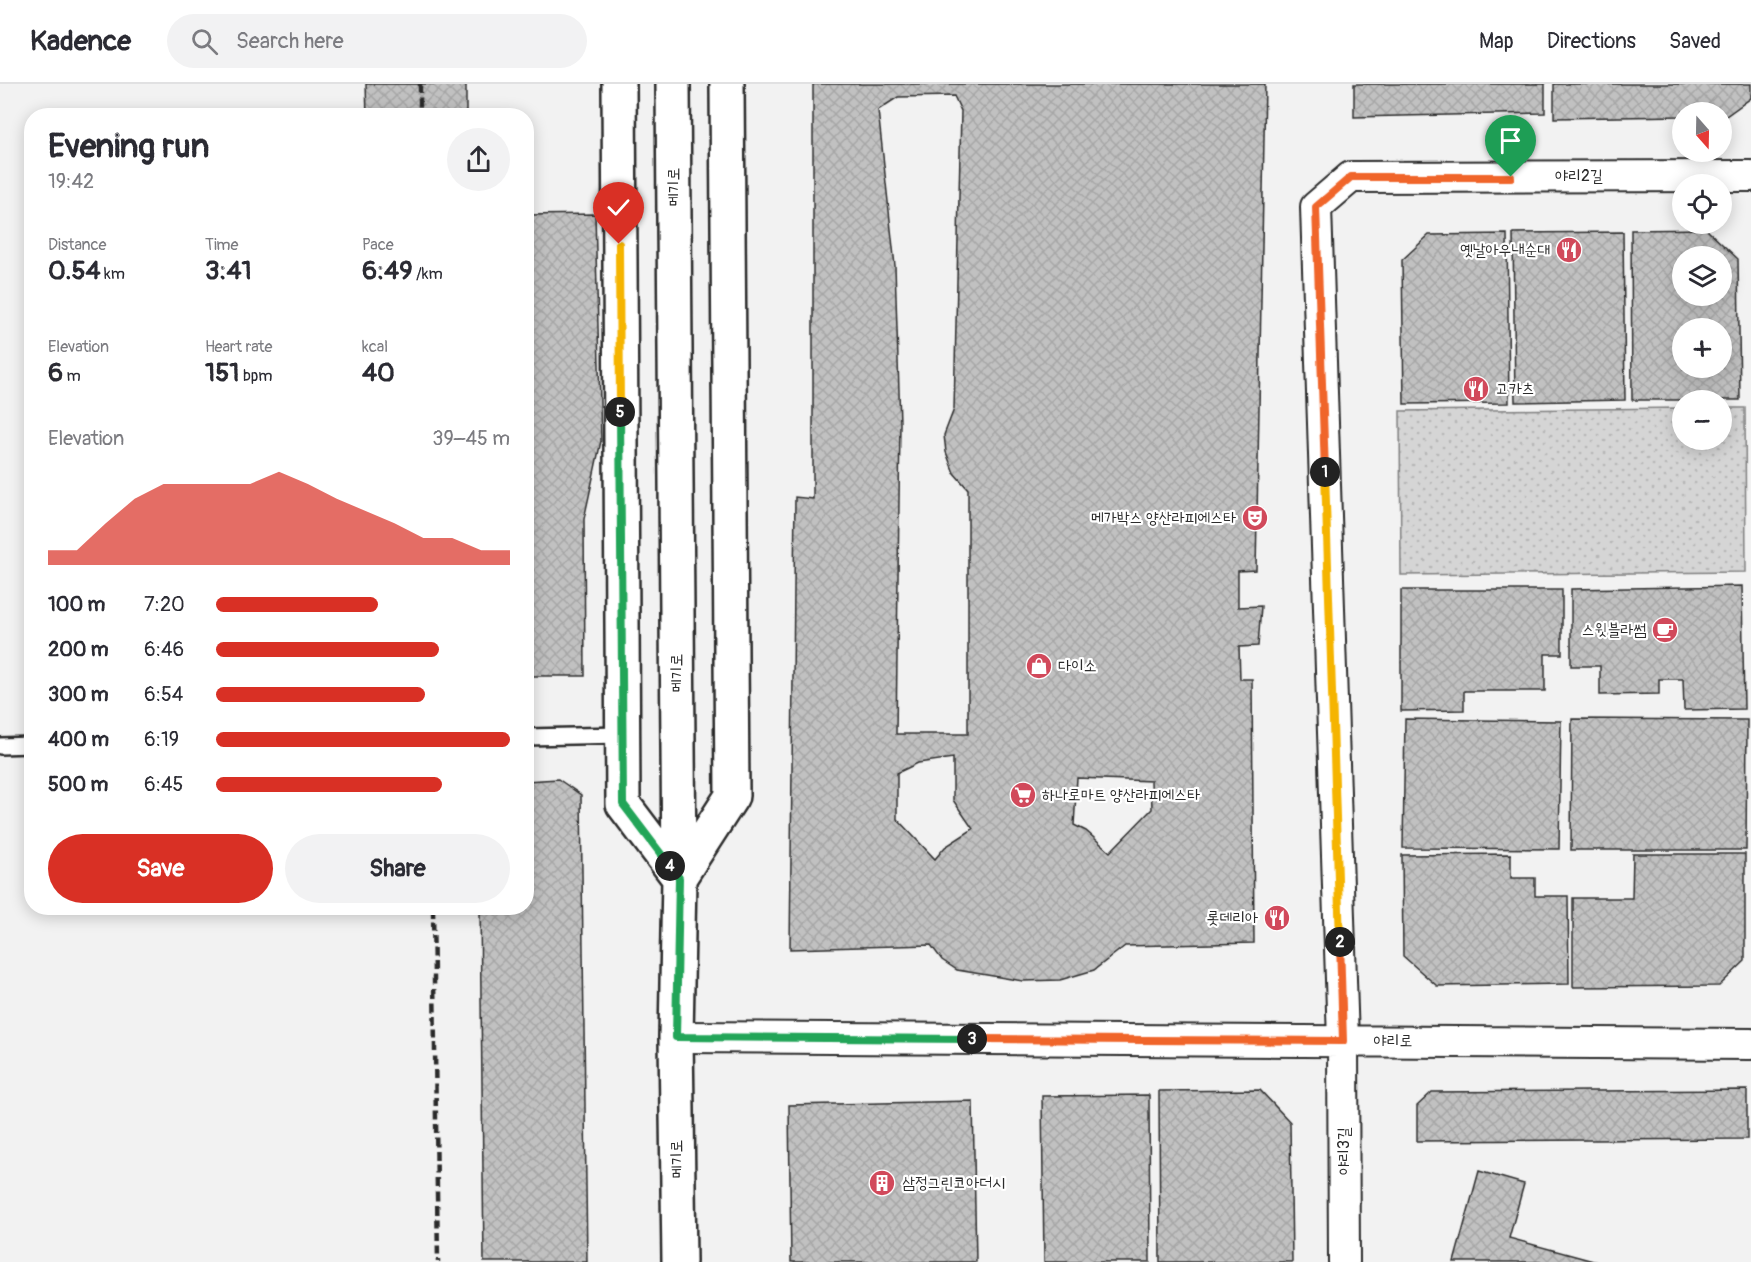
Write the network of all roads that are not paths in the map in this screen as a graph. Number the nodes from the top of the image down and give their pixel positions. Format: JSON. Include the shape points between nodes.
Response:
{"nodes":[{"id":1,"x":619,"y":84,"type":"edge"},
{"id":2,"x":673,"y":84,"type":"edge"},
{"id":3,"x":727,"y":84,"type":"edge"},
{"id":4,"x":1751,"y":176,"type":"edge"},
{"id":5,"x":622,"y":735,"type":"junction"},
{"id":6,"x":534,"y":737,"type":"edge"},
{"id":7,"x":24,"y":745,"type":"edge"},
{"id":8,"x":0,"y":746,"type":"edge"},
{"id":9,"x":679,"y":878,"type":"junction"},
{"id":10,"x":676,"y":1037,"type":"junction"},
{"id":11,"x":1343,"y":1041,"type":"junction"},
{"id":12,"x":1751,"y":1044,"type":"edge"},
{"id":13,"x":679,"y":1262,"type":"edge"},
{"id":14,"x":1344,"y":1262,"type":"edge"}],
"edges":[{"from":1,"to":5,"type":"street"},
{"from":2,"to":9,"type":"street","name":"메기로"},
{"from":3,"to":9,"type":"street","via":[[732,796]]},
{"from":4,"to":11,"type":"street","name":"야리2길","via":[[1351,177],[1316,207]]},
{"from":5,"to":6,"type":"lane"},
{"from":5,"to":9,"type":"street","via":[[623,804]]},
{"from":7,"to":8,"type":"lane"},
{"from":9,"to":10,"type":"street","name":"메기로"},
{"from":10,"to":11,"type":"street","name":"야리로"},
{"from":10,"to":13,"type":"street","name":"메기로"},
{"from":11,"to":12,"type":"street","name":"야리로"},
{"from":11,"to":14,"type":"street","name":"야리3길"}]}
